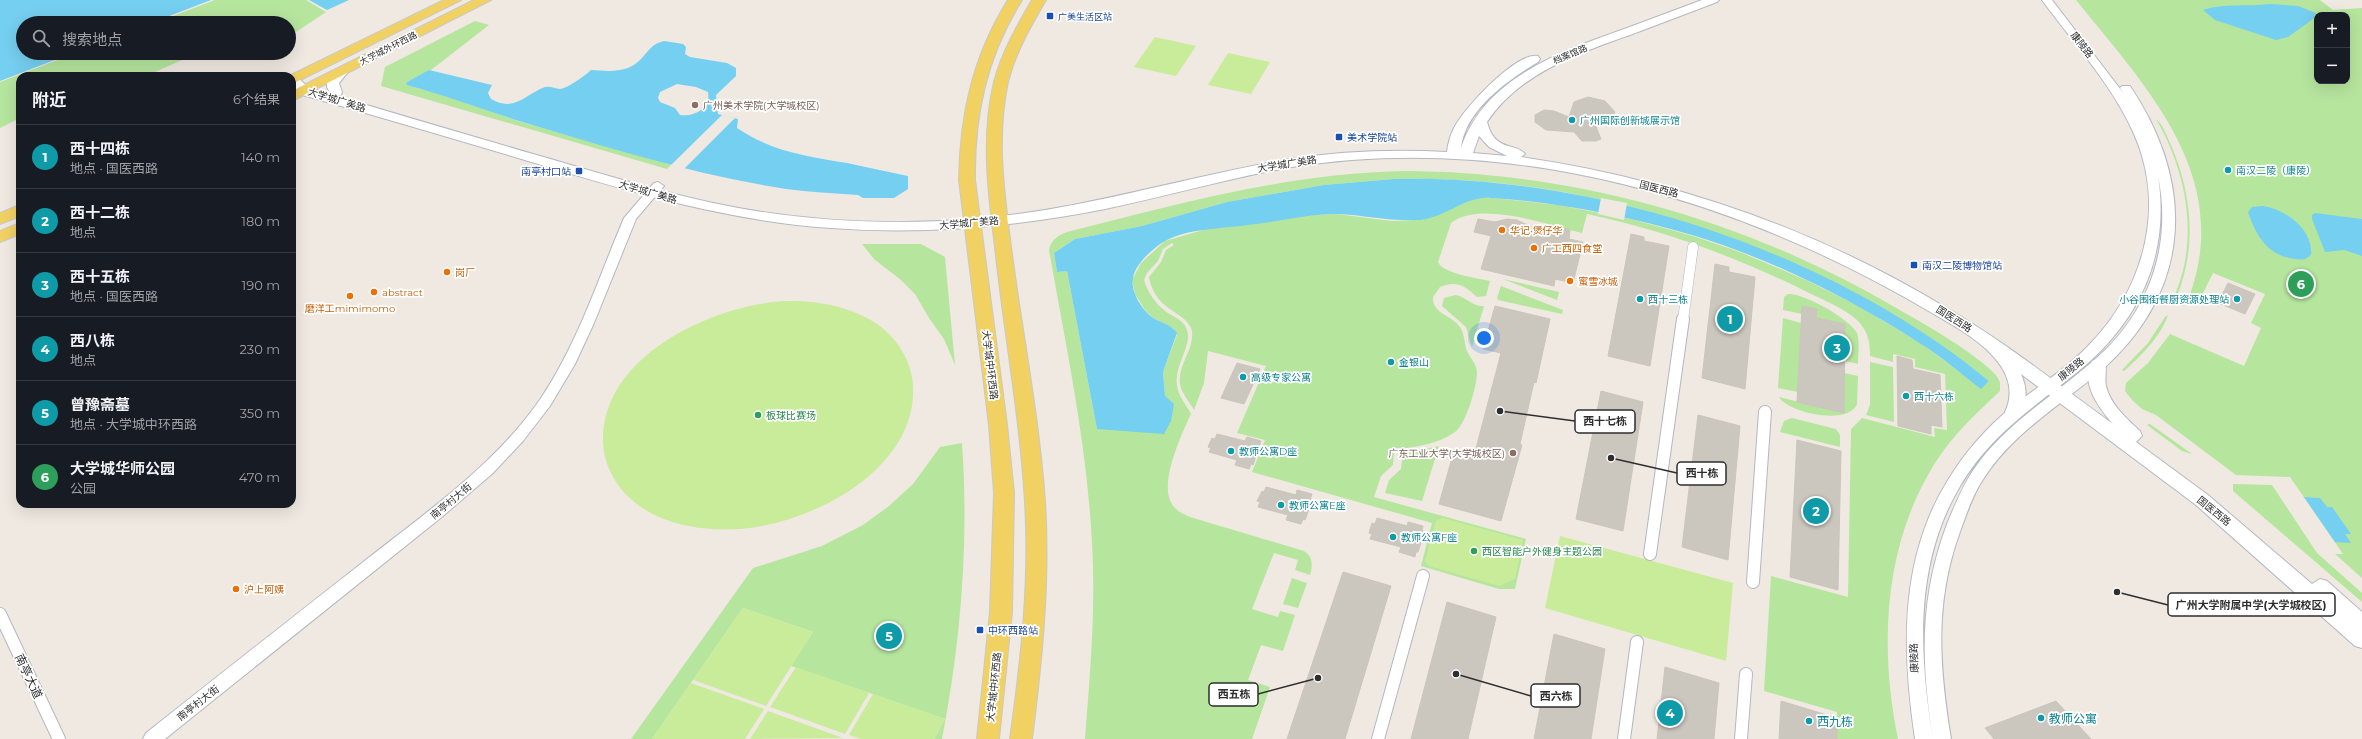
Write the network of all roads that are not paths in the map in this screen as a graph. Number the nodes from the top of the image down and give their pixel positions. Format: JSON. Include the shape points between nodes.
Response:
{"nodes":[{"id":1,"x":454,"y":0,"type":"edge"},
{"id":2,"x":484,"y":0,"type":"edge"},
{"id":3,"x":1015,"y":0,"type":"edge"},
{"id":4,"x":1039,"y":0,"type":"edge"},
{"id":5,"x":1691,"y":0,"type":"edge"},
{"id":6,"x":1713,"y":0,"type":"edge"},
{"id":7,"x":2047,"y":0,"type":"edge"},
{"id":8,"x":2057,"y":0,"type":"edge"},
{"id":9,"x":342,"y":72,"type":"junction"},
{"id":10,"x":296,"y":78,"type":"edge"},
{"id":11,"x":301,"y":93,"type":"edge"},
{"id":12,"x":332,"y":95,"type":"junction"},
{"id":13,"x":1480,"y":122,"type":"junction"},
{"id":14,"x":1460,"y":152,"type":"junction"},
{"id":15,"x":1518,"y":154,"type":"junction"},
{"id":16,"x":655,"y":190,"type":"junction"},
{"id":17,"x":16,"y":212,"type":"edge"},
{"id":18,"x":999,"y":215,"type":"junction"},
{"id":19,"x":972,"y":218,"type":"junction"},
{"id":20,"x":0,"y":219,"type":"edge"},
{"id":21,"x":16,"y":230,"type":"edge"},
{"id":22,"x":0,"y":237,"type":"edge"},
{"id":23,"x":1693,"y":247,"type":"dead end"},
{"id":24,"x":1991,"y":343,"type":"junction"},
{"id":25,"x":2098,"y":365,"type":"junction"},
{"id":26,"x":2058,"y":387,"type":"junction"},
{"id":27,"x":1766,"y":412,"type":"dead end"},
{"id":28,"x":2013,"y":412,"type":"junction"},
{"id":29,"x":2134,"y":436,"type":"junction"},
{"id":30,"x":1650,"y":554,"type":"dead end"},
{"id":31,"x":1423,"y":576,"type":"dead end"},
{"id":32,"x":1753,"y":582,"type":"dead end"},
{"id":33,"x":0,"y":614,"type":"edge"},
{"id":34,"x":2362,"y":624,"type":"edge"},
{"id":35,"x":2362,"y":640,"type":"edge"},
{"id":36,"x":1637,"y":642,"type":"dead end"},
{"id":37,"x":1746,"y":674,"type":"dead end"},
{"id":38,"x":59,"y":739,"type":"edge"},
{"id":39,"x":152,"y":739,"type":"edge"},
{"id":40,"x":988,"y":739,"type":"edge"},
{"id":41,"x":1021,"y":739,"type":"edge"},
{"id":42,"x":1378,"y":739,"type":"edge"},
{"id":43,"x":1624,"y":739,"type":"edge"},
{"id":44,"x":1741,"y":739,"type":"edge"},
{"id":45,"x":1924,"y":739,"type":"edge"},
{"id":46,"x":1942,"y":739,"type":"edge"}],
"edges":[{"from":1,"to":10,"type":"main road","name":"大学城外环西路"},
{"from":2,"to":9,"type":"main road","name":"大学城外环西路"},
{"from":3,"to":19,"type":"main road","name":"大学城中环西路","via":[[989,46],[976,83],[970,112],[966,146]]},
{"from":4,"to":18,"type":"main road","via":[[1015,44],[999,92],[994,124]]},
{"from":5,"to":14,"type":"main road","name":"档案馆路","via":[[1561,47],[1511,72],[1475,107],[1464,125]]},
{"from":6,"to":13,"type":"main road","name":"档案馆路","via":[[1580,49],[1537,69],[1505,91]]},
{"from":7,"to":26,"type":"street","name":"康陵路","via":[[2131,115],[2145,145],[2152,171],[2157,213],[2152,253],[2136,291],[2123,313]]},
{"from":8,"to":25,"type":"street","name":"康陵路","via":[[2113,70],[2138,108],[2156,144],[2168,182],[2168,247],[2156,287],[2135,324]]},
{"from":9,"to":11,"type":"main road","name":"大学城外环西路"},
{"from":9,"to":12,"type":"main road","via":[[333,82]]},
{"from":11,"to":12,"type":"main road","name":"大学城广美路"},
{"from":12,"to":16,"type":"main road","name":"大学城广美路"},
{"from":13,"to":14,"type":"main road","name":"档案馆路"},
{"from":13,"to":15,"type":"main road","via":[[1482,132],[1488,141]]},
{"from":14,"to":15,"type":"main road","name":"国医西路"},
{"from":14,"to":18,"type":"main road","name":"大学城广美路","via":[[1358,156],[1292,163],[1237,172],[1099,205]]},
{"from":14,"to":24,"type":"main road","name":"国医西路","via":[[1590,172],[1667,190],[1737,212],[1793,234],[1870,270]]},
{"from":15,"to":26,"type":"main road","name":"国医西路","via":[[1577,162],[1646,178],[1729,202],[1793,227],[1900,278],[1988,331]]},
{"from":16,"to":19,"type":"main road","name":"大学城广美路","via":[[729,211],[814,222],[886,226]]},
{"from":16,"to":39,"type":"street","name":"南亭村大街","via":[[630,218],[576,349],[557,386],[533,419],[498,459],[438,512]]},
{"from":17,"to":20,"type":"main road"},
{"from":18,"to":19,"type":"main road","name":"大学城广美路"},
{"from":18,"to":41,"type":"main road","via":[[1026,406],[1035,503],[1035,611]]},
{"from":19,"to":40,"type":"main road","name":"大学城中环西路","via":[[1004,493],[1000,612]]},
{"from":21,"to":22,"type":"main road"},
{"from":23,"to":30,"type":"street"},
{"from":24,"to":26,"type":"main road","name":"国医西路"},
{"from":24,"to":28,"type":"main road","via":[[2007,364],[2016,383],[2018,398]]},
{"from":25,"to":26,"type":"street","name":"康陵路"},
{"from":25,"to":29,"type":"main road","via":[[2096,378],[2102,397],[2111,412]]},
{"from":26,"to":28,"type":"street","name":"康陵路"},
{"from":26,"to":29,"type":"main road","name":"国医西路"},
{"from":26,"to":35,"type":"main road","name":"国医西路","via":[[2223,518]]},
{"from":26,"to":46,"type":"street","name":"康陵路","via":[[2005,441],[1980,471],[1961,508],[1944,551],[1936,585],[1931,626],[1933,684]]},
{"from":27,"to":32,"type":"street"},
{"from":28,"to":45,"type":"street","name":"康陵路","via":[[1985,438],[1962,469],[1936,516],[1923,553],[1914,601],[1913,630],[1914,672]]},
{"from":29,"to":34,"type":"main road","name":"国医西路","via":[[2231,511]]},
{"from":31,"to":42,"type":"street"},
{"from":33,"to":38,"type":"street","name":"南亭大道"},
{"from":36,"to":43,"type":"street"},
{"from":37,"to":44,"type":"street"}]}
